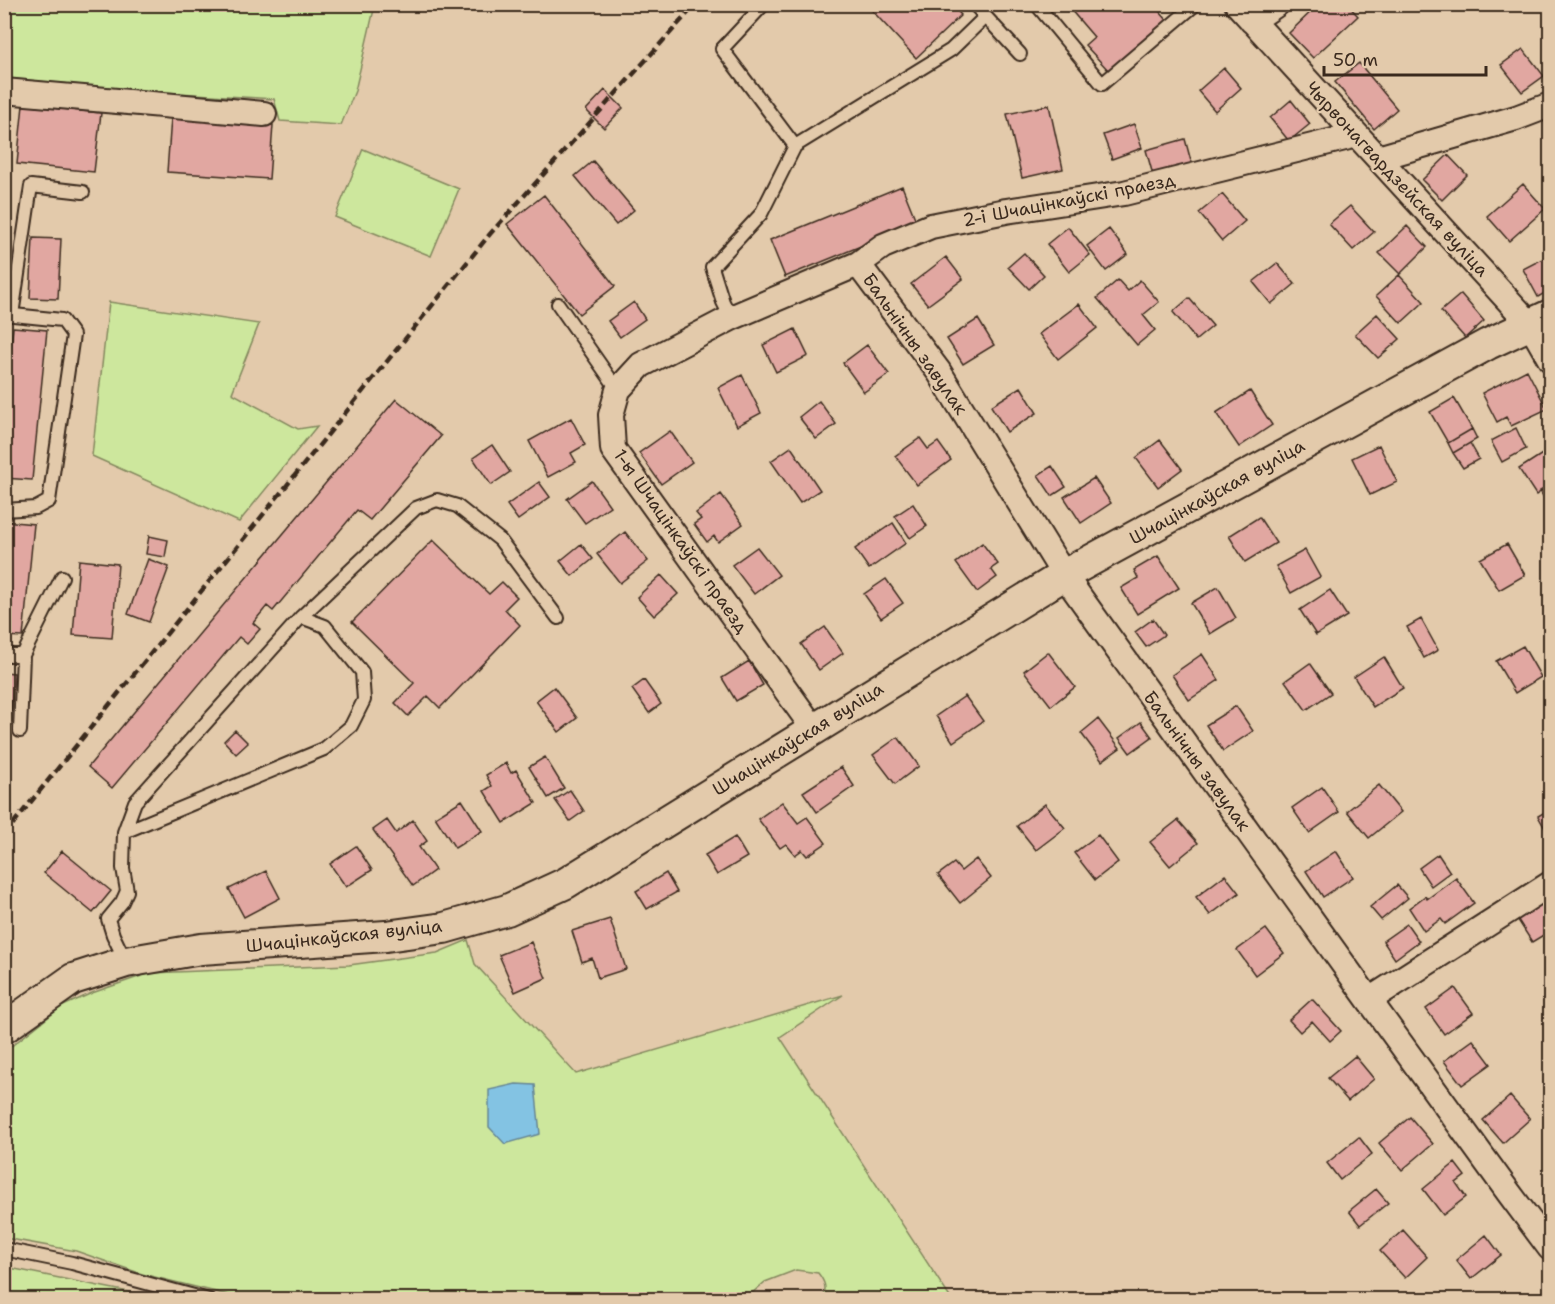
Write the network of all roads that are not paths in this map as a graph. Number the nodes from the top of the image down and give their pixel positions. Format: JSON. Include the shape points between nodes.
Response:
{"nodes":[{"id":1,"x":764,"y":4,"type":"edge"},
{"id":2,"x":974,"y":4,"type":"edge"},
{"id":3,"x":1036,"y":4,"type":"edge"},
{"id":4,"x":1196,"y":4,"type":"edge"},
{"id":5,"x":1277,"y":4,"type":"edge"},
{"id":6,"x":1244,"y":13,"type":"edge"},
{"id":7,"x":986,"y":17,"type":"junction"},
{"id":8,"x":1020,"y":54,"type":"dead end"},
{"id":9,"x":4,"y":91,"type":"edge"},
{"id":10,"x":1551,"y":105,"type":"edge"},
{"id":11,"x":264,"y":114,"type":"dead end"},
{"id":12,"x":1357,"y":135,"type":"junction"},
{"id":13,"x":795,"y":146,"type":"junction"},
{"id":14,"x":1378,"y":158,"type":"junction"},
{"id":15,"x":83,"y":192,"type":"dead end"},
{"id":16,"x":858,"y":264,"type":"junction"},
{"id":17,"x":558,"y":304,"type":"dead end"},
{"id":18,"x":8,"y":315,"type":"edge"},
{"id":19,"x":731,"y":318,"type":"junction"},
{"id":20,"x":1540,"y":320,"type":"edge"},
{"id":21,"x":1551,"y":359,"type":"edge"},
{"id":22,"x":618,"y":390,"type":"junction"},
{"id":23,"x":4,"y":510,"type":"edge"},
{"id":24,"x":1064,"y":575,"type":"junction"},
{"id":25,"x":62,"y":577,"type":"dead end"},
{"id":26,"x":301,"y":616,"type":"junction"},
{"id":27,"x":558,"y":618,"type":"dead end"},
{"id":28,"x":4,"y":655,"type":"edge"},
{"id":29,"x":23,"y":655,"type":"junction"},
{"id":30,"x":814,"y":729,"type":"junction"},
{"id":31,"x":20,"y":731,"type":"dead end"},
{"id":32,"x":124,"y":832,"type":"junction"},
{"id":33,"x":1551,"y":884,"type":"edge"},
{"id":34,"x":126,"y":962,"type":"junction"},
{"id":35,"x":1369,"y":1000,"type":"junction"},
{"id":36,"x":4,"y":1029,"type":"edge"},
{"id":37,"x":1551,"y":1248,"type":"edge"},
{"id":38,"x":4,"y":1249,"type":"edge"},
{"id":39,"x":209,"y":1299,"type":"edge"}],
"edges":[{"from":1,"to":13,"type":"lane","via":[[722,49]]},
{"from":2,"to":7,"type":"lane"},
{"from":3,"to":4,"type":"lane","via":[[1102,84]]},
{"from":5,"to":6,"type":"street"},
{"from":6,"to":12,"type":"street","name":"Чырвонагвардзейская вуліца"},
{"from":7,"to":8,"type":"lane"},
{"from":7,"to":13,"type":"lane","via":[[951,50]]},
{"from":9,"to":11,"type":"street"},
{"from":10,"to":14,"type":"street"},
{"from":12,"to":14,"type":"street","name":"Чырвонагвардзейская вуліца"},
{"from":12,"to":16,"type":"street","name":"2-і Шчацінкаўскі праезд","via":[[1124,193],[931,226],[883,246]]},
{"from":13,"to":19,"type":"lane","via":[[761,214],[712,267]]},
{"from":14,"to":20,"type":"street","name":"Чырвонагвардзейская вуліца"},
{"from":15,"to":18,"type":"lane","via":[[31,186]]},
{"from":16,"to":19,"type":"street","name":"1-ы Шчацінкаўскі праезд"},
{"from":16,"to":24,"type":"street","name":"Бальнічны завулак","via":[[939,372]]},
{"from":17,"to":22,"type":"lane"},
{"from":18,"to":23,"type":"lane","via":[[62,320],[73,335],[49,501],[36,508]]},
{"from":19,"to":22,"type":"street","name":"1-ы Шчацінкаўскі праезд","via":[[641,365]]},
{"from":20,"to":21,"type":"street","name":"Чырвонагвардзейская вуліца"},
{"from":20,"to":24,"type":"street","name":"Шчацінкаўская вуліца","via":[[1477,350]]},
{"from":22,"to":30,"type":"street","name":"1-ы Шчацінкаўскі праезд","via":[[611,415],[613,449]]},
{"from":24,"to":30,"type":"street","name":"Шчацінкаўская вуліца"},
{"from":24,"to":35,"type":"street","name":"Бальнічны завулак"},
{"from":25,"to":29,"type":"lane"},
{"from":26,"to":27,"type":"lane","via":[[416,508],[437,500],[457,506],[500,540]]},
{"from":26,"to":32,"type":"lane","via":[[135,802]]},
{"from":26,"to":32,"type":"lane","via":[[325,626],[362,672],[364,700],[351,726],[324,749]]},
{"from":28,"to":29,"type":"lane"},
{"from":29,"to":31,"type":"lane"},
{"from":30,"to":34,"type":"street","name":"Шчацінкаўская вуліца","via":[[566,883],[507,910],[444,928],[386,936],[201,949]]},
{"from":32,"to":34,"type":"lane","via":[[123,868],[128,891],[108,920]]},
{"from":33,"to":35,"type":"street"},
{"from":34,"to":36,"type":"street","name":"Шчацінкаўская вуліца","via":[[73,979]]},
{"from":35,"to":37,"type":"street","name":"Бальнічны завулак"},
{"from":38,"to":39,"type":"lane"}]}
